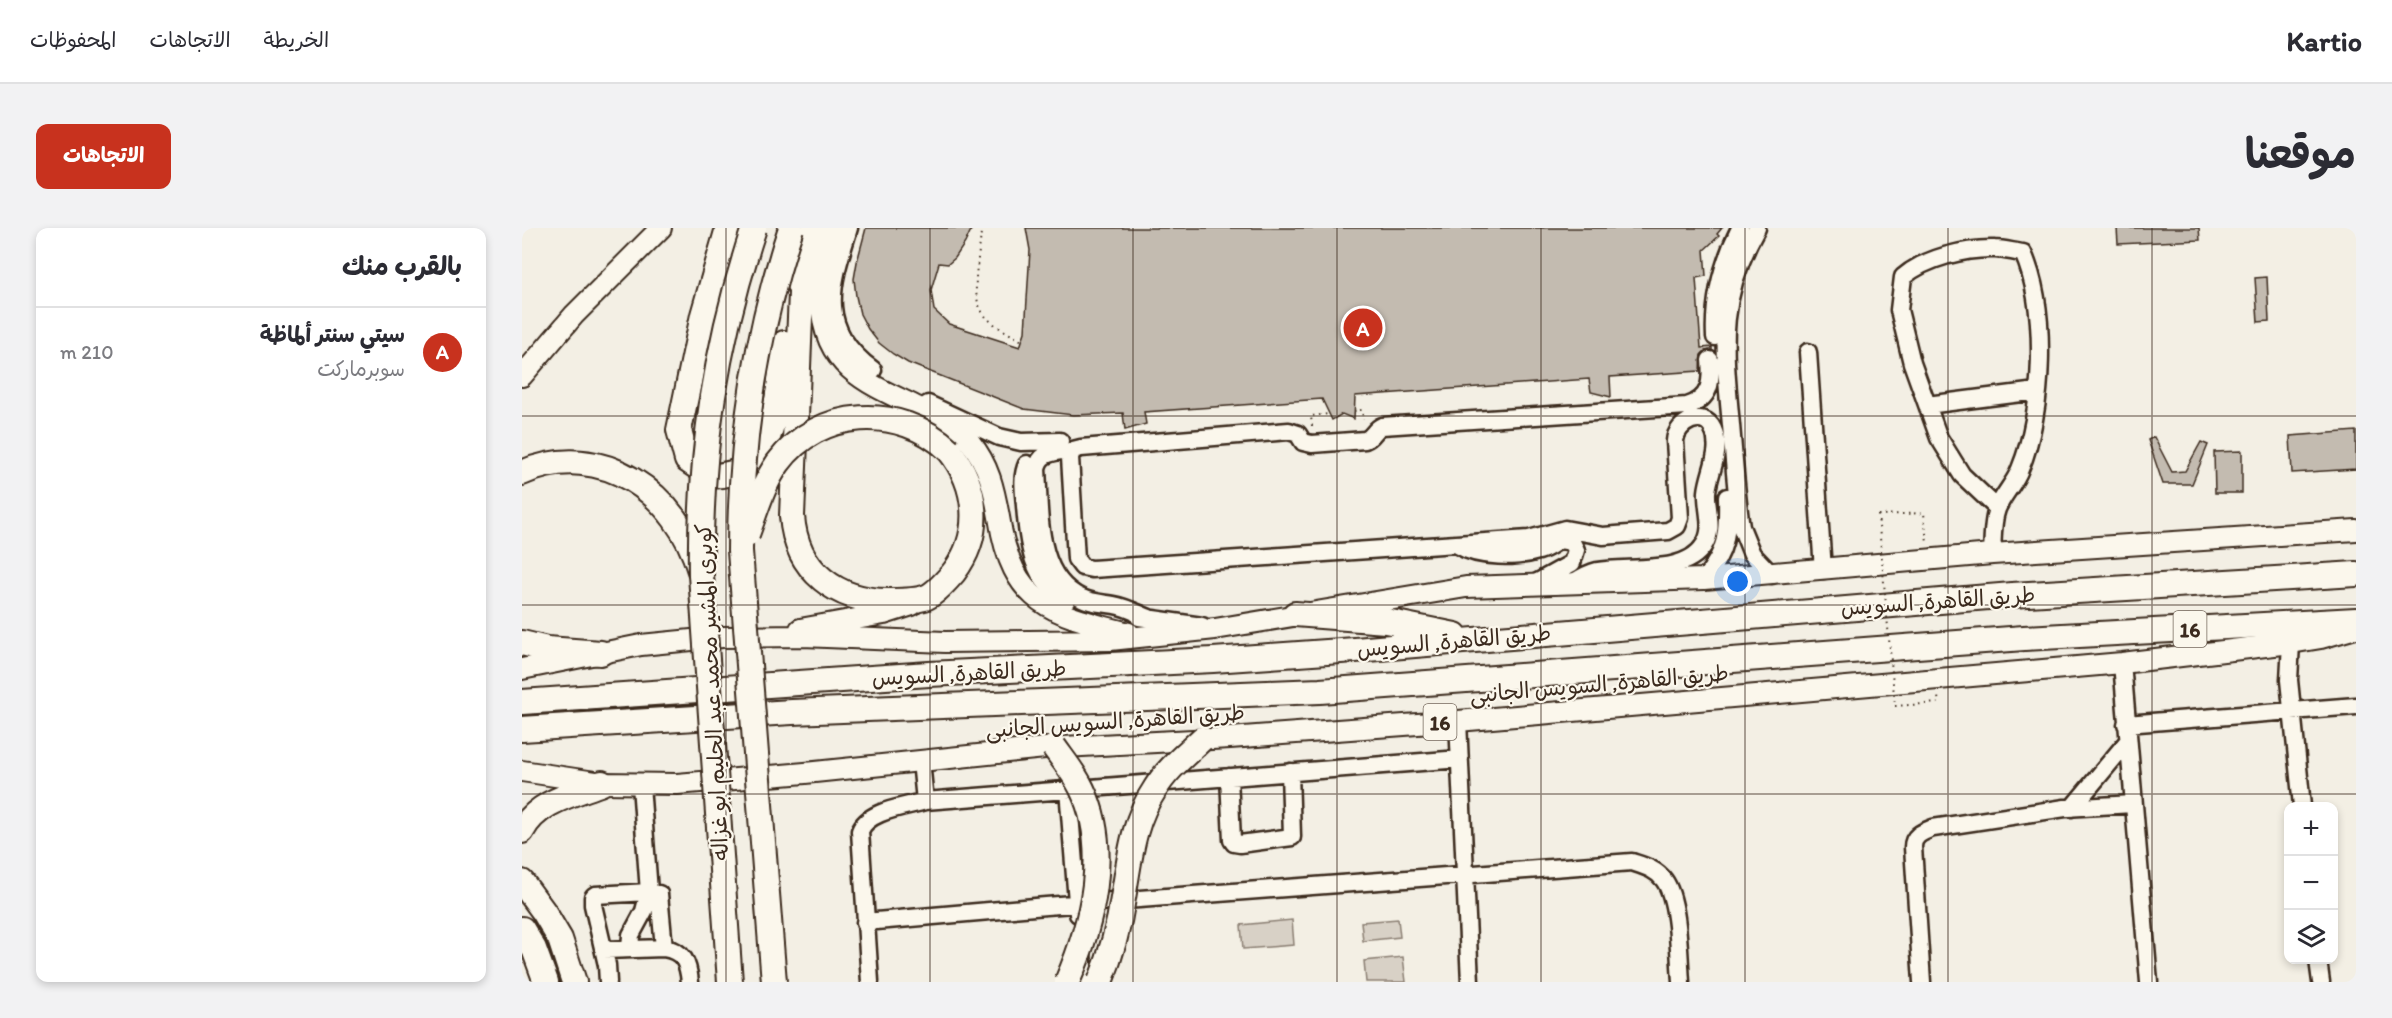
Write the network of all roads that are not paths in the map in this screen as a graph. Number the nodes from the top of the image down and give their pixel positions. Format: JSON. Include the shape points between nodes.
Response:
{"nodes":[{"id":1,"x":661,"y":228,"type":"edge"},
{"id":2,"x":728,"y":228,"type":"edge"},
{"id":3,"x":754,"y":228,"type":"edge"},
{"id":4,"x":791,"y":228,"type":"edge"},
{"id":5,"x":814,"y":228,"type":"edge"},
{"id":6,"x":832,"y":228,"type":"edge"},
{"id":7,"x":849,"y":228,"type":"edge"},
{"id":8,"x":1740,"y":228,"type":"edge"},
{"id":9,"x":1756,"y":228,"type":"edge"},
{"id":10,"x":802,"y":268,"type":"junction"},
{"id":11,"x":1715,"y":305,"type":"junction"},
{"id":12,"x":1808,"y":352,"type":"dead end"},
{"id":13,"x":873,"y":370,"type":"dead end"},
{"id":14,"x":522,"y":376,"type":"edge"},
{"id":15,"x":2037,"y":391,"type":"junction"},
{"id":16,"x":896,"y":397,"type":"junction"},
{"id":17,"x":1927,"y":405,"type":"junction"},
{"id":18,"x":1027,"y":464,"type":"dead end"},
{"id":19,"x":522,"y":473,"type":"edge"},
{"id":20,"x":1997,"y":508,"type":"junction"},
{"id":21,"x":2356,"y":530,"type":"edge"},
{"id":22,"x":1456,"y":544,"type":"junction"},
{"id":23,"x":741,"y":551,"type":"junction"},
{"id":24,"x":1992,"y":554,"type":"junction"},
{"id":25,"x":1823,"y":570,"type":"junction"},
{"id":26,"x":2356,"y":574,"type":"edge"},
{"id":27,"x":701,"y":575,"type":"junction"},
{"id":28,"x":1772,"y":575,"type":"junction"},
{"id":29,"x":1704,"y":579,"type":"junction"},
{"id":30,"x":1534,"y":584,"type":"junction"},
{"id":31,"x":1569,"y":585,"type":"junction"},
{"id":32,"x":927,"y":597,"type":"junction"},
{"id":33,"x":1073,"y":603,"type":"dead end"},
{"id":34,"x":1091,"y":610,"type":"dead end"},
{"id":35,"x":1295,"y":614,"type":"junction"},
{"id":36,"x":2356,"y":620,"type":"edge"},
{"id":37,"x":1148,"y":627,"type":"junction"},
{"id":38,"x":2356,"y":628,"type":"edge"},
{"id":39,"x":762,"y":635,"type":"junction"},
{"id":40,"x":1474,"y":640,"type":"junction"},
{"id":41,"x":522,"y":643,"type":"edge"},
{"id":42,"x":2291,"y":643,"type":"junction"},
{"id":43,"x":601,"y":653,"type":"junction"},
{"id":44,"x":2122,"y":663,"type":"junction"},
{"id":45,"x":522,"y":669,"type":"edge"},
{"id":46,"x":522,"y":702,"type":"edge"},
{"id":47,"x":2356,"y":706,"type":"edge"},
{"id":48,"x":2292,"y":712,"type":"junction"},
{"id":49,"x":1458,"y":721,"type":"junction"},
{"id":50,"x":2126,"y":724,"type":"junction"},
{"id":51,"x":522,"y":729,"type":"edge"},
{"id":52,"x":1202,"y":739,"type":"junction"},
{"id":53,"x":2127,"y":742,"type":"junction"},
{"id":54,"x":1053,"y":747,"type":"junction"},
{"id":55,"x":1460,"y":759,"type":"junction"},
{"id":56,"x":921,"y":761,"type":"junction"},
{"id":57,"x":522,"y":771,"type":"edge"},
{"id":58,"x":1290,"y":772,"type":"junction"},
{"id":59,"x":1229,"y":777,"type":"junction"},
{"id":60,"x":602,"y":783,"type":"junction"},
{"id":61,"x":641,"y":785,"type":"junction"},
{"id":62,"x":1068,"y":789,"type":"junction"},
{"id":63,"x":925,"y":801,"type":"junction"},
{"id":64,"x":2301,"y":802,"type":"edge"},
{"id":65,"x":2133,"y":804,"type":"junction"},
{"id":66,"x":2072,"y":808,"type":"junction"},
{"id":67,"x":522,"y":831,"type":"edge"},
{"id":68,"x":1464,"y":873,"type":"junction"},
{"id":69,"x":522,"y":882,"type":"edge"},
{"id":70,"x":649,"y":892,"type":"junction"},
{"id":71,"x":1077,"y":904,"type":"junction"},
{"id":72,"x":865,"y":922,"type":"junction"},
{"id":73,"x":522,"y":929,"type":"edge"},
{"id":74,"x":664,"y":948,"type":"junction"},
{"id":75,"x":630,"y":949,"type":"junction"},
{"id":76,"x":604,"y":950,"type":"junction"},
{"id":77,"x":2319,"y":964,"type":"edge"},
{"id":78,"x":546,"y":982,"type":"edge"},
{"id":79,"x":574,"y":982,"type":"edge"},
{"id":80,"x":608,"y":982,"type":"edge"},
{"id":81,"x":690,"y":982,"type":"edge"},
{"id":82,"x":730,"y":982,"type":"edge"},
{"id":83,"x":774,"y":982,"type":"edge"},
{"id":84,"x":870,"y":982,"type":"edge"},
{"id":85,"x":1067,"y":982,"type":"edge"},
{"id":86,"x":1084,"y":982,"type":"edge"},
{"id":87,"x":1100,"y":982,"type":"edge"},
{"id":88,"x":1470,"y":982,"type":"edge"},
{"id":89,"x":1681,"y":982,"type":"edge"},
{"id":90,"x":1922,"y":982,"type":"edge"},
{"id":91,"x":2149,"y":982,"type":"edge"},
{"id":92,"x":2321,"y":982,"type":"edge"}],
"edges":[{"from":1,"to":14,"type":"main road","via":[[574,315]]},
{"from":2,"to":10,"type":"highway","via":[[703,315],[679,430],[687,460],[711,476],[751,465],[763,448],[774,414],[786,330]]},
{"from":3,"to":27,"type":"highway","name":"كوبرى المشير محمد عبد الحليم ابو غزاله","bridge":true,"via":[[729,309],[711,397],[702,486]]},
{"from":4,"to":23,"type":"highway","name":"كوبرى المشير محمد عبد الحليم ابو غزاله","bridge":true,"via":[[771,293],[753,377],[743,458]]},
{"from":5,"to":10,"type":"highway"},
{"from":6,"to":16,"type":"main road","via":[[821,289],[826,334],[849,369]]},
{"from":7,"to":13,"type":"street","via":[[834,280],[833,312],[847,345]]},
{"from":8,"to":11,"type":"street","via":[[1723,270]]},
{"from":9,"to":28,"type":"street","via":[[1732,282],[1725,321],[1725,351],[1741,527],[1752,554]]},
{"from":10,"to":32,"type":"highway","via":[[792,516],[796,540],[806,563],[833,588],[880,601]]},
{"from":11,"to":22,"type":"street","via":[[1709,330],[1711,380],[1701,399],[1688,405],[1382,426],[1365,440],[1314,444],[1307,444],[1289,431],[1077,448],[1071,453],[1076,554],[1078,563],[1087,569]]},
{"from":11,"to":29,"type":"street","via":[[1728,529],[1718,562]]},
{"from":12,"to":25,"type":"street"},
{"from":15,"to":17,"type":"street"},
{"from":15,"to":17,"type":"street","via":[[2039,319],[2031,272],[2023,253],[1995,249],[1950,255],[1916,266],[1903,277],[1899,310]]},
{"from":15,"to":20,"type":"street","via":[[2020,470]]},
{"from":16,"to":37,"type":"main road","via":[[953,426],[982,456],[991,478],[1005,550],[1020,582],[1032,595],[1076,620]]},
{"from":16,"to":37,"type":"street","via":[[942,409],[999,437],[1061,446],[1044,455],[1037,469],[1042,539],[1056,576],[1068,590],[1084,599],[1127,608]]},
{"from":17,"to":20,"type":"street","via":[[1939,438],[1962,475]]},
{"from":18,"to":33,"type":"street","via":[[1023,481],[1034,562],[1053,591]]},
{"from":19,"to":27,"type":"highway","via":[[548,465],[578,463],[603,467],[634,480],[660,501],[682,528]]},
{"from":20,"to":24,"type":"street"},
{"from":21,"to":24,"type":"main road","name":"طريق القاهرة, السويس"},
{"from":22,"to":30,"type":"street","via":[[1474,553],[1494,555],[1532,553],[1560,540],[1572,542],[1576,550],[1572,562]]},
{"from":22,"to":31,"type":"street","via":[[1537,538],[1565,529],[1603,536],[1673,529],[1680,518],[1676,432],[1691,420],[1709,423],[1716,453],[1707,491],[1710,528],[1698,553],[1674,565],[1596,572]]},
{"from":23,"to":32,"type":"highway","bridge":true,"via":[[771,474],[787,451],[821,427],[854,418],[888,419],[927,433],[949,450],[969,485],[973,505],[969,545],[959,565]]},
{"from":23,"to":83,"type":"highway","name":"كوبرى المشير محمد عبد الحليم ابو غزاله","bridge":true},
{"from":24,"to":25,"type":"main road","name":"طريق القاهرة, السويس"},
{"from":25,"to":28,"type":"main road","name":"طريق القاهرة, السويس"},
{"from":26,"to":40,"type":"highway","name":"طريق القاهرة, السويس","number":"16","via":[[2012,595]]},
{"from":27,"to":82,"type":"highway","name":"كوبرى المشير محمد عبد الحليم ابو غزاله","bridge":true},
{"from":28,"to":29,"type":"main road","name":"طريق القاهرة, السويس"},
{"from":29,"to":31,"type":"main road","name":"طريق القاهرة, السويس"},
{"from":30,"to":31,"type":"main road","name":"طريق القاهرة, السويس"},
{"from":30,"to":35,"type":"main road","name":"طريق القاهرة, السويس","via":[[1432,591]]},
{"from":32,"to":39,"type":"main road","via":[[884,614]]},
{"from":34,"to":37,"type":"street"},
{"from":35,"to":37,"type":"main road","name":"طريق القاهرة, السويس","via":[[1215,628]]},
{"from":35,"to":40,"type":"highway","via":[[1386,621]]},
{"from":36,"to":51,"type":"highway","name":"طريق القاهرة, السويس","number":"16","via":[[2024,638],[1320,691],[792,712]]},
{"from":37,"to":39,"type":"main road","name":"طريق القاهرة, السويس","via":[[1074,642],[979,643]]},
{"from":38,"to":42,"type":"main road","name":"طريق القاهرة, السويس الجانبى","number":"16"},
{"from":39,"to":43,"type":"main road","via":[[681,640]]},
{"from":40,"to":46,"type":"highway","name":"طريق القاهرة, السويس","number":"16"},
{"from":41,"to":43,"type":"highway"},
{"from":42,"to":44,"type":"main road","name":"طريق القاهرة, السويس الجانبى","number":"16"},
{"from":42,"to":48,"type":"street"},
{"from":43,"to":45,"type":"main road"},
{"from":44,"to":49,"type":"main road","name":"طريق القاهرة, السويس الجانبى","number":"16"},
{"from":44,"to":50,"type":"street"},
{"from":47,"to":48,"type":"street"},
{"from":48,"to":50,"type":"street"},
{"from":48,"to":64,"type":"street"},
{"from":49,"to":52,"type":"main road","name":"طريق القاهرة, السويس الجانبى","number":"16"},
{"from":49,"to":55,"type":"street"},
{"from":50,"to":53,"type":"street"},
{"from":52,"to":54,"type":"main road","name":"طريق القاهرة, السويس الجانبى","number":"16"},
{"from":52,"to":87,"type":"highway","bridge":true,"via":[[1165,775],[1139,819],[1129,853],[1118,925]]},
{"from":53,"to":65,"type":"street"},
{"from":53,"to":66,"type":"street"},
{"from":54,"to":56,"type":"main road","name":"طريق القاهرة, السويس الجانبى","number":"16"},
{"from":54,"to":85,"type":"highway","bridge":true,"via":[[1082,789],[1095,835],[1093,898],[1082,944]]},
{"from":55,"to":58,"type":"street"},
{"from":55,"to":68,"type":"street"},
{"from":56,"to":61,"type":"main road","name":"طريق القاهرة, السويس الجانبى","number":"16"},
{"from":56,"to":63,"type":"street"},
{"from":57,"to":60,"type":"main road","name":"طريق القاهرة, السويس الجانبى","number":"16"},
{"from":58,"to":59,"type":"street"},
{"from":58,"to":59,"type":"street","via":[[1292,837],[1240,844],[1232,840]]},
{"from":59,"to":62,"type":"street"},
{"from":60,"to":61,"type":"main road","name":"طريق القاهرة, السويس الجانبى","number":"16"},
{"from":60,"to":67,"type":"highway","via":[[546,806]]},
{"from":61,"to":70,"type":"street"},
{"from":62,"to":63,"type":"street"},
{"from":62,"to":71,"type":"street"},
{"from":63,"to":72,"type":"street","via":[[877,815],[862,824]]},
{"from":65,"to":66,"type":"street"},
{"from":65,"to":91,"type":"street"},
{"from":66,"to":90,"type":"street","via":[[1933,828],[1919,834],[1913,847]]},
{"from":68,"to":71,"type":"street"},
{"from":68,"to":88,"type":"street"},
{"from":68,"to":89,"type":"street","via":[[1632,862],[1650,867],[1664,880],[1671,894]]},
{"from":69,"to":79,"type":"highway","via":[[560,939]]},
{"from":70,"to":74,"type":"street","via":[[660,896]]},
{"from":70,"to":75,"type":"street","via":[[631,935]]},
{"from":70,"to":76,"type":"street","via":[[593,897]]},
{"from":71,"to":72,"type":"street"},
{"from":71,"to":86,"type":"street"},
{"from":72,"to":84,"type":"street"},
{"from":73,"to":78,"type":"highway"},
{"from":74,"to":75,"type":"street"},
{"from":74,"to":81,"type":"street","via":[[674,949],[685,958]]},
{"from":75,"to":76,"type":"street"},
{"from":76,"to":80,"type":"street"},
{"from":77,"to":92,"type":"street"}]}
